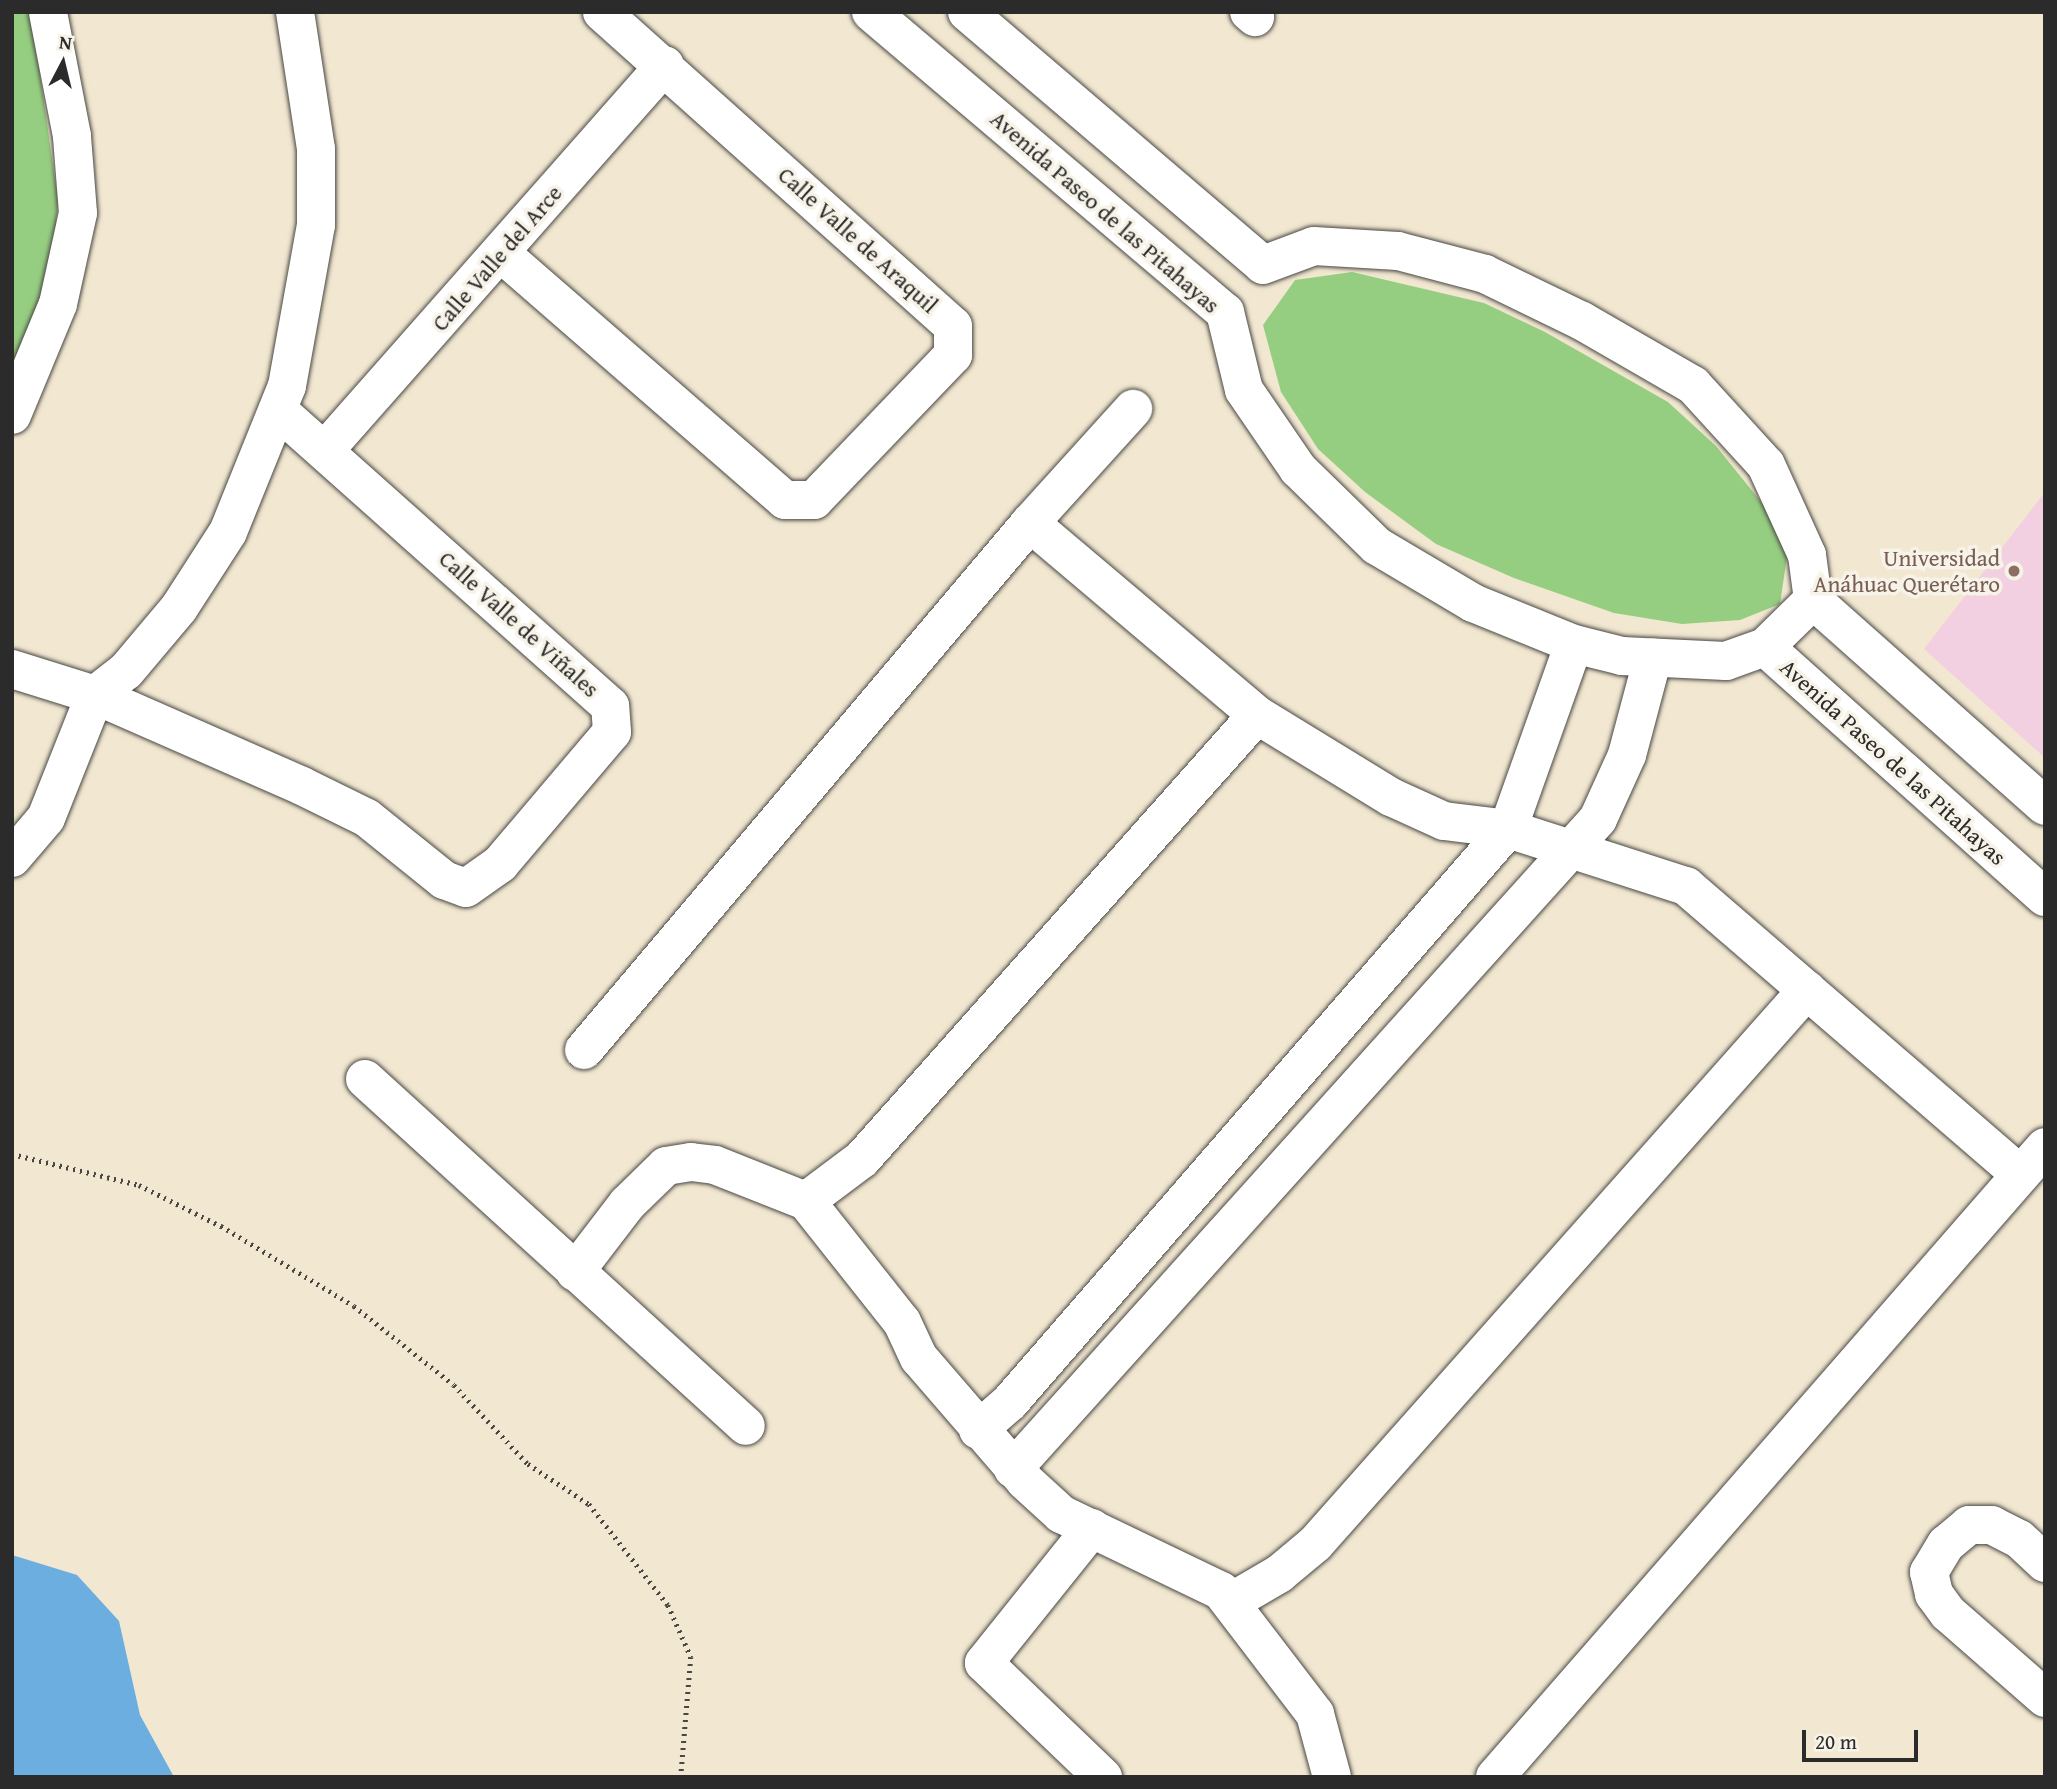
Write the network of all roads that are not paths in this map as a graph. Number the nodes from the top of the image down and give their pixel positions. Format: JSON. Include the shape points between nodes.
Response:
{"nodes":[{"id":1,"x":48,"y":12,"type":"edge"},
{"id":2,"x":295,"y":12,"type":"edge"},
{"id":3,"x":602,"y":12,"type":"edge"},
{"id":4,"x":871,"y":12,"type":"edge"},
{"id":5,"x":967,"y":12,"type":"edge"},
{"id":6,"x":665,"y":65,"type":"junction"},
{"id":7,"x":502,"y":254,"type":"junction"},
{"id":8,"x":1263,"y":265,"type":"junction"},
{"id":9,"x":1224,"y":312,"type":"junction"},
{"id":10,"x":1133,"y":409,"type":"dead end"},
{"id":11,"x":278,"y":410,"type":"junction"},
{"id":12,"x":12,"y":415,"type":"edge"},
{"id":13,"x":326,"y":449,"type":"junction"},
{"id":14,"x":1030,"y":523,"type":"junction"},
{"id":15,"x":1813,"y":600,"type":"junction"},
{"id":16,"x":1574,"y":644,"type":"junction"},
{"id":17,"x":1765,"y":647,"type":"junction"},
{"id":18,"x":1653,"y":657,"type":"junction"},
{"id":19,"x":12,"y":669,"type":"edge"},
{"id":20,"x":95,"y":695,"type":"junction"},
{"id":21,"x":1257,"y":715,"type":"junction"},
{"id":22,"x":2045,"y":806,"type":"edge"},
{"id":23,"x":1508,"y":829,"type":"junction"},
{"id":24,"x":1569,"y":850,"type":"junction"},
{"id":25,"x":12,"y":858,"type":"edge"},
{"id":26,"x":2045,"y":897,"type":"edge"},
{"id":27,"x":1807,"y":990,"type":"junction"},
{"id":28,"x":584,"y":1050,"type":"dead end"},
{"id":29,"x":365,"y":1079,"type":"dead end"},
{"id":30,"x":2032,"y":1161,"type":"edge"},
{"id":31,"x":806,"y":1201,"type":"junction"},
{"id":32,"x":575,"y":1272,"type":"junction"},
{"id":33,"x":746,"y":1426,"type":"dead end"},
{"id":34,"x":978,"y":1430,"type":"junction"},
{"id":35,"x":1013,"y":1469,"type":"junction"},
{"id":36,"x":1092,"y":1528,"type":"junction"},
{"id":37,"x":2045,"y":1563,"type":"edge"},
{"id":38,"x":1231,"y":1602,"type":"junction"},
{"id":39,"x":2045,"y":1698,"type":"edge"},
{"id":40,"x":1103,"y":1777,"type":"edge"},
{"id":41,"x":1332,"y":1777,"type":"edge"},
{"id":42,"x":1495,"y":1777,"type":"edge"}],
"edges":[{"from":1,"to":12,"type":"street","via":[[72,136],[78,213],[58,304]]},
{"from":2,"to":11,"type":"street","via":[[316,149],[316,225],[304,310]]},
{"from":3,"to":6,"type":"street","name":"Calle Valle de Araquil"},
{"from":4,"to":9,"type":"street","name":"Avenida Paseo de las Pitahayas"},
{"from":5,"to":8,"type":"street"},
{"from":6,"to":7,"type":"street","name":"Calle Valle del Arce"},
{"from":6,"to":7,"type":"street","name":"Calle Valle de Araquil","via":[[953,326],[953,355],[814,500],[785,500]]},
{"from":7,"to":13,"type":"street","name":"Calle Valle del Arce"},
{"from":8,"to":9,"type":"street"},
{"from":8,"to":15,"type":"street","via":[[1314,246],[1398,251],[1485,274],[1583,321],[1693,385],[1766,465],[1807,555]]},
{"from":9,"to":16,"type":"street","name":"Avenida Paseo de las Pitahayas","via":[[1244,390],[1298,469],[1377,546],[1473,603]]},
{"from":10,"to":14,"type":"street"},
{"from":11,"to":13,"type":"street","name":"Calle Valle de Viñales"},
{"from":11,"to":20,"type":"street","via":[[228,532],[179,608],[126,671]]},
{"from":13,"to":20,"type":"street","name":"Calle Valle de Viñales","via":[[610,706],[612,733],[500,864],[466,888],[444,880],[367,818]]},
{"from":14,"to":21,"type":"street"},
{"from":14,"to":28,"type":"street"},
{"from":15,"to":17,"type":"street"},
{"from":15,"to":22,"type":"street"},
{"from":16,"to":18,"type":"street","name":"Avenida Paseo de las Pitahayas","via":[[1622,656]]},
{"from":16,"to":23,"type":"street"},
{"from":17,"to":18,"type":"street","name":"Avenida Paseo de las Pitahayas","via":[[1726,661]]},
{"from":17,"to":26,"type":"street","name":"Avenida Paseo de las Pitahayas"},
{"from":18,"to":24,"type":"street","via":[[1627,755],[1598,819]]},
{"from":19,"to":20,"type":"street"},
{"from":20,"to":25,"type":"street","via":[[46,818]]},
{"from":21,"to":23,"type":"street","via":[[1401,802],[1444,821]]},
{"from":21,"to":31,"type":"street","via":[[862,1159]]},
{"from":23,"to":24,"type":"street"},
{"from":23,"to":34,"type":"street","via":[[1010,1402]]},
{"from":24,"to":27,"type":"street","via":[[1686,886]]},
{"from":24,"to":35,"type":"street"},
{"from":27,"to":30,"type":"street"},
{"from":27,"to":38,"type":"street","via":[[1315,1544],[1279,1574]]},
{"from":29,"to":32,"type":"street"},
{"from":30,"to":42,"type":"street"},
{"from":31,"to":32,"type":"street","via":[[715,1165],[666,1166],[627,1205]]},
{"from":31,"to":34,"type":"street","via":[[872,1279],[902,1322],[919,1358]]},
{"from":32,"to":33,"type":"street"},
{"from":34,"to":35,"type":"street"},
{"from":35,"to":36,"type":"street","via":[[1060,1514]]},
{"from":36,"to":38,"type":"street","via":[[1221,1591]]},
{"from":36,"to":40,"type":"street","via":[[984,1663]]},
{"from":37,"to":39,"type":"street","via":[[2019,1539],[1992,1525],[1969,1525],[1946,1544],[1929,1572],[1934,1594],[1948,1613]]},
{"from":38,"to":41,"type":"street","via":[[1315,1714]]}]}
